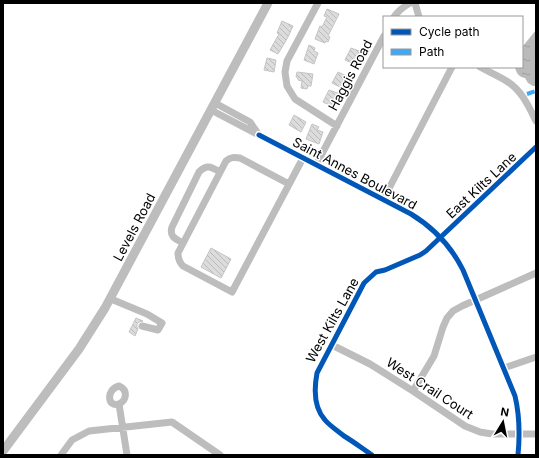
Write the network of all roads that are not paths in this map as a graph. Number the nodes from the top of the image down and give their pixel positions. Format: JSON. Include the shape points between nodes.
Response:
{"nodes":[{"id":1,"x":268,"y":3,"type":"edge"},
{"id":2,"x":318,"y":3,"type":"edge"},
{"id":3,"x":410,"y":3,"type":"edge"},
{"id":4,"x":415,"y":3,"type":"edge"},
{"id":5,"x":395,"y":16,"type":"edge"},
{"id":6,"x":419,"y":16,"type":"edge"},
{"id":7,"x":383,"y":38,"type":"edge"},
{"id":8,"x":451,"y":68,"type":"edge"},
{"id":9,"x":482,"y":68,"type":"edge"},
{"id":10,"x":213,"y":107,"type":"junction"},
{"id":11,"x":536,"y":121,"type":"edge"},
{"id":12,"x":337,"y":126,"type":"junction"},
{"id":13,"x":536,"y":147,"type":"edge"},
{"id":14,"x":303,"y":158,"type":"junction"},
{"id":15,"x":316,"y":165,"type":"junction"},
{"id":16,"x":220,"y":172,"type":"junction"},
{"id":17,"x":289,"y":184,"type":"junction"},
{"id":18,"x":383,"y":200,"type":"junction"},
{"id":19,"x":441,"y":238,"type":"junction"},
{"id":20,"x":183,"y":243,"type":"junction"},
{"id":21,"x":536,"y":273,"type":"edge"},
{"id":22,"x":111,"y":298,"type":"junction"},
{"id":23,"x":475,"y":300,"type":"junction"},
{"id":24,"x":142,"y":326,"type":"dead end"},
{"id":25,"x":332,"y":345,"type":"junction"},
{"id":26,"x":536,"y":358,"type":"edge"},
{"id":27,"x":504,"y":368,"type":"junction"},
{"id":28,"x":413,"y":391,"type":"junction"},
{"id":29,"x":119,"y":404,"type":"dead end"},
{"id":30,"x":124,"y":427,"type":"junction"},
{"id":31,"x":520,"y":434,"type":"junction"},
{"id":32,"x":536,"y":434,"type":"edge"},
{"id":33,"x":3,"y":451,"type":"edge"},
{"id":34,"x":8,"y":455,"type":"edge"},
{"id":35,"x":61,"y":455,"type":"edge"},
{"id":36,"x":127,"y":455,"type":"edge"},
{"id":37,"x":220,"y":455,"type":"edge"},
{"id":38,"x":372,"y":455,"type":"edge"},
{"id":39,"x":518,"y":455,"type":"edge"}],
"edges":[{"from":1,"to":10,"type":"main road","name":"Levels Road"},
{"from":2,"to":12,"type":"street","name":"Haggis Road","via":[[287,61],[287,86],[295,98]]},
{"from":3,"to":5,"type":"street"},
{"from":4,"to":6,"type":"street"},
{"from":7,"to":12,"type":"street","name":"Haggis Road"},
{"from":8,"to":18,"type":"street"},
{"from":9,"to":11,"type":"street","via":[[516,89]]},
{"from":10,"to":14,"type":"street","name":"Saint Annes Boulevard"},
{"from":10,"to":22,"type":"main road","name":"Levels Road"},
{"from":12,"to":15,"type":"street","name":"Haggis Road"},
{"from":13,"to":19,"type":"street","name":"East Kilts Lane"},
{"from":14,"to":15,"type":"street","name":"Saint Annes Boulevard"},
{"from":14,"to":17,"type":"street"},
{"from":15,"to":18,"type":"street","name":"Saint Annes Boulevard"},
{"from":16,"to":17,"type":"street","via":[[226,161],[235,157]]},
{"from":16,"to":20,"type":"street"},
{"from":16,"to":20,"type":"street","via":[[211,167],[199,172],[171,231],[171,234]]},
{"from":17,"to":20,"type":"street","via":[[232,292],[183,266],[178,257]]},
{"from":18,"to":19,"type":"street","name":"Saint Annes Boulevard","via":[[420,220]]},
{"from":19,"to":23,"type":"street","name":"Saint Annes Boulevard","via":[[459,262]]},
{"from":19,"to":25,"type":"street","name":"West Kilts Lane","via":[[420,255],[376,272],[364,283]]},
{"from":21,"to":23,"type":"street"},
{"from":22,"to":24,"type":"street","via":[[162,323],[158,330]]},
{"from":22,"to":33,"type":"main road","name":"Levels Road","via":[[79,349]]},
{"from":23,"to":27,"type":"street","name":"Saint Annes Boulevard"},
{"from":23,"to":28,"type":"street","via":[[453,311],[447,318],[434,356]]},
{"from":25,"to":28,"type":"street","name":"West Crail Court","via":[[370,364]]},
{"from":25,"to":38,"type":"street","name":"West Kilts Lane","via":[[317,373],[315,393],[318,408],[324,420]]},
{"from":26,"to":27,"type":"street"},
{"from":27,"to":31,"type":"street","name":"Saint Annes Boulevard","via":[[517,402]]},
{"from":28,"to":31,"type":"street","name":"West Crail Court","via":[[465,426],[492,434]]},
{"from":29,"to":30,"type":"street"},
{"from":30,"to":35,"type":"street","via":[[89,431],[72,440]]},
{"from":30,"to":36,"type":"street"},
{"from":30,"to":37,"type":"street","via":[[172,422]]},
{"from":31,"to":32,"type":"street","name":"West Crail Court"},
{"from":31,"to":39,"type":"street","name":"Saint Annes Boulevard"},
{"from":33,"to":34,"type":"street"}]}
